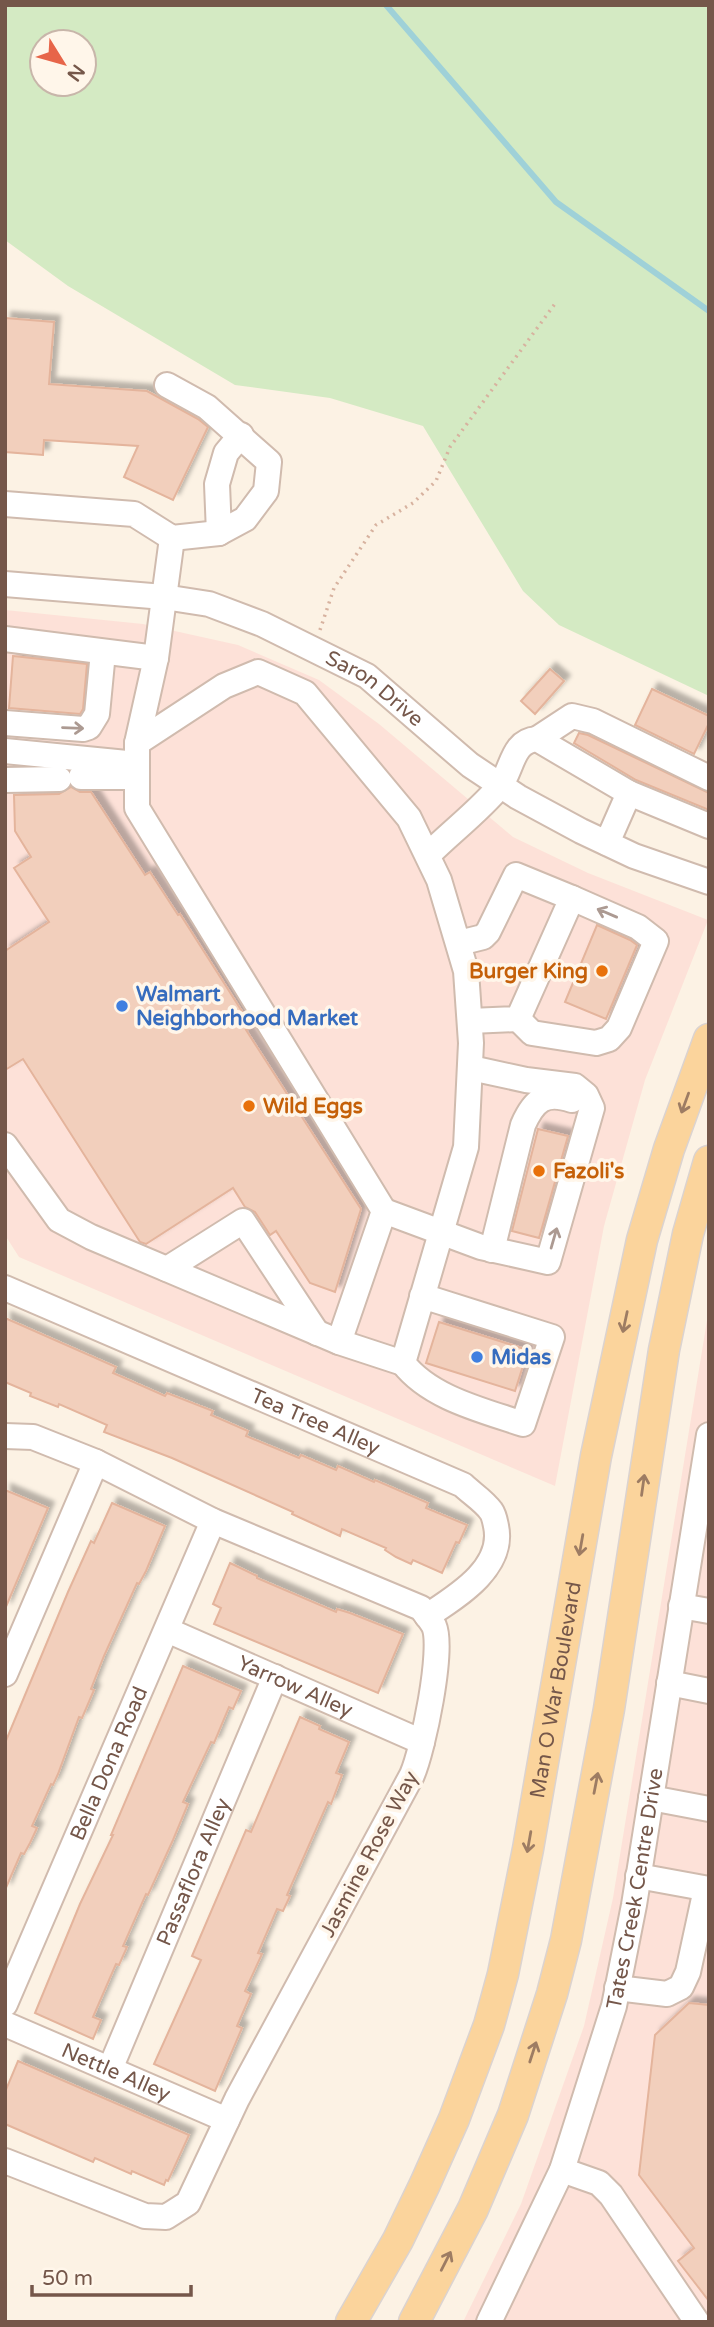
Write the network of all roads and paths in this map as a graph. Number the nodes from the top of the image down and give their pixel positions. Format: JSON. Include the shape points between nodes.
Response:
{"nodes":[{"id":1,"x":556,"y":301,"type":"dead end"},
{"id":2,"x":167,"y":385,"type":"dead end"},
{"id":3,"x":241,"y":435,"type":"junction"},
{"id":4,"x":5,"y":504,"type":"edge"},
{"id":5,"x":219,"y":533,"type":"junction"},
{"id":6,"x":172,"y":538,"type":"junction"},
{"id":7,"x":5,"y":584,"type":"edge"},
{"id":8,"x":164,"y":597,"type":"junction"},
{"id":9,"x":5,"y":639,"type":"edge"},
{"id":10,"x":314,"y":648,"type":"junction"},
{"id":11,"x":103,"y":652,"type":"junction"},
{"id":12,"x":156,"y":658,"type":"junction"},
{"id":13,"x":5,"y":723,"type":"edge"},
{"id":14,"x":537,"y":739,"type":"junction"},
{"id":15,"x":5,"y":751,"type":"edge"},
{"id":16,"x":136,"y":761,"type":"junction"},
{"id":17,"x":709,"y":778,"type":"edge"},
{"id":18,"x":5,"y":780,"type":"edge"},
{"id":19,"x":500,"y":785,"type":"junction"},
{"id":20,"x":629,"y":793,"type":"junction"},
{"id":21,"x":709,"y":826,"type":"edge"},
{"id":22,"x":607,"y":843,"type":"junction"},
{"id":23,"x":428,"y":855,"type":"junction"},
{"id":24,"x":709,"y":883,"type":"edge"},
{"id":25,"x":572,"y":898,"type":"junction"},
{"id":26,"x":459,"y":943,"type":"junction"},
{"id":27,"x":518,"y":1020,"type":"junction"},
{"id":28,"x":470,"y":1021,"type":"junction"},
{"id":29,"x":709,"y":1039,"type":"edge"},
{"id":30,"x":471,"y":1068,"type":"junction"},
{"id":31,"x":526,"y":1080,"type":"junction"},
{"id":32,"x":592,"y":1108,"type":"junction"},
{"id":33,"x":5,"y":1145,"type":"edge"},
{"id":34,"x":709,"y":1161,"type":"edge"},
{"id":35,"x":384,"y":1211,"type":"junction"},
{"id":36,"x":440,"y":1232,"type":"junction"},
{"id":37,"x":486,"y":1248,"type":"junction"},
{"id":38,"x":167,"y":1269,"type":"junction"},
{"id":39,"x":5,"y":1288,"type":"edge"},
{"id":40,"x":422,"y":1296,"type":"junction"},
{"id":41,"x":328,"y":1337,"type":"junction"},
{"id":42,"x":402,"y":1363,"type":"junction"},
{"id":43,"x":709,"y":1435,"type":"edge"},
{"id":44,"x":5,"y":1436,"type":"edge"},
{"id":45,"x":96,"y":1462,"type":"junction"},
{"id":46,"x":706,"y":1474,"type":"edge"},
{"id":47,"x":702,"y":1515,"type":"edge"},
{"id":48,"x":213,"y":1521,"type":"junction"},
{"id":49,"x":681,"y":1605,"type":"junction"},
{"id":50,"x":709,"y":1611,"type":"edge"},
{"id":51,"x":427,"y":1616,"type":"junction"},
{"id":52,"x":167,"y":1630,"type":"junction"},
{"id":53,"x":5,"y":1674,"type":"edge"},
{"id":54,"x":275,"y":1677,"type":"junction"},
{"id":55,"x":669,"y":1683,"type":"junction"},
{"id":56,"x":709,"y":1691,"type":"edge"},
{"id":57,"x":422,"y":1742,"type":"junction"},
{"id":58,"x":651,"y":1798,"type":"junction"},
{"id":59,"x":709,"y":1809,"type":"edge"},
{"id":60,"x":638,"y":1876,"type":"junction"},
{"id":61,"x":707,"y":1889,"type":"edge"},
{"id":62,"x":617,"y":1988,"type":"junction"},
{"id":63,"x":5,"y":2004,"type":"edge"},
{"id":64,"x":5,"y":2024,"type":"edge"},
{"id":65,"x":110,"y":2068,"type":"junction"},
{"id":66,"x":227,"y":2120,"type":"junction"},
{"id":67,"x":5,"y":2161,"type":"edge"},
{"id":68,"x":562,"y":2170,"type":"junction"},
{"id":69,"x":351,"y":2322,"type":"edge"},
{"id":70,"x":414,"y":2322,"type":"edge"},
{"id":71,"x":489,"y":2322,"type":"edge"},
{"id":72,"x":697,"y":2322,"type":"edge"}],
"edges":[{"from":1,"to":10,"type":"path","via":[[450,447],[436,481],[413,503],[376,525],[334,588]]},
{"from":2,"to":3,"type":"street","via":[[206,407]]},
{"from":3,"to":5,"type":"street","via":[[226,453],[216,484]]},
{"from":3,"to":5,"type":"street","via":[[269,462],[266,491],[245,519]]},
{"from":4,"to":6,"type":"street","via":[[134,514]]},
{"from":5,"to":6,"type":"street"},
{"from":6,"to":8,"type":"street"},
{"from":7,"to":8,"type":"street","name":"Saron Drive"},
{"from":8,"to":10,"type":"street","name":"Saron Drive","via":[[209,604]]},
{"from":8,"to":12,"type":"street"},
{"from":9,"to":11,"type":"street"},
{"from":10,"to":19,"type":"street","name":"Saron Drive","via":[[367,676],[470,765]]},
{"from":11,"to":12,"type":"street"},
{"from":13,"to":11,"type":"street","one_way":true,"via":[[89,727],[97,714]]},
{"from":12,"to":16,"type":"street"},
{"from":14,"to":17,"type":"street","via":[[572,716],[593,721]]},
{"from":14,"to":19,"type":"street","via":[[519,746]]},
{"from":14,"to":20,"type":"street"},
{"from":15,"to":16,"type":"street"},
{"from":16,"to":18,"type":"street","via":[[70,778]]},
{"from":16,"to":23,"type":"street","via":[[224,686],[258,672],[305,693],[409,818]]},
{"from":16,"to":35,"type":"street","via":[[137,808]]},
{"from":19,"to":22,"type":"street","name":"Saron Drive"},
{"from":19,"to":23,"type":"street"},
{"from":20,"to":21,"type":"street"},
{"from":20,"to":22,"type":"street"},
{"from":22,"to":24,"type":"street","name":"Saron Drive"},
{"from":23,"to":26,"type":"street"},
{"from":25,"to":26,"type":"street","via":[[516,875],[488,932]]},
{"from":25,"to":27,"type":"street"},
{"from":27,"to":25,"type":"street","one_way":true,"via":[[532,1033],[596,1044],[608,1040],[619,1028],[656,941],[638,927]]},
{"from":26,"to":28,"type":"street"},
{"from":27,"to":28,"type":"street"},
{"from":28,"to":30,"type":"street"},
{"from":29,"to":69,"type":"main road","name":"Man O War Boulevard","one_way":true,"via":[[642,1240],[596,1456],[526,1861],[489,2025],[425,2184]]},
{"from":30,"to":31,"type":"street"},
{"from":30,"to":36,"type":"street","via":[[466,1147]]},
{"from":31,"to":32,"type":"street","via":[[575,1086]]},
{"from":31,"to":37,"type":"street"},
{"from":32,"to":37,"type":"street","via":[[561,1096],[539,1101],[530,1109]]},
{"from":37,"to":32,"type":"street","one_way":true,"via":[[548,1262]]},
{"from":33,"to":38,"type":"street","via":[[59,1220]]},
{"from":70,"to":34,"type":"main road","one_way":true,"via":[[513,2115],[552,1994],[610,1709],[664,1349]]},
{"from":35,"to":36,"type":"street"},
{"from":35,"to":41,"type":"street"},
{"from":36,"to":37,"type":"street"},
{"from":36,"to":40,"type":"street"},
{"from":38,"to":41,"type":"street"},
{"from":38,"to":41,"type":"street","via":[[243,1221]]},
{"from":39,"to":51,"type":"street","name":"Tea Tree Alley","via":[[463,1485],[492,1512],[498,1536],[490,1561],[476,1580]]},
{"from":40,"to":42,"type":"street"},
{"from":40,"to":42,"type":"street","via":[[552,1337],[523,1424],[456,1402]]},
{"from":41,"to":42,"type":"street"},
{"from":43,"to":46,"type":"street","name":"Tates Creek Centre Drive"},
{"from":44,"to":45,"type":"street","via":[[33,1437]]},
{"from":45,"to":48,"type":"street"},
{"from":45,"to":53,"type":"street"},
{"from":46,"to":47,"type":"street","name":"Tates Creek Centre Drive"},
{"from":47,"to":49,"type":"street","name":"Tates Creek Centre Drive"},
{"from":48,"to":51,"type":"street","via":[[398,1596]]},
{"from":48,"to":52,"type":"street","name":"Bella Dona Road"},
{"from":49,"to":50,"type":"street"},
{"from":49,"to":55,"type":"street","name":"Tates Creek Centre Drive"},
{"from":51,"to":57,"type":"street","name":"Jasmine Rose Way","via":[[434,1626],[437,1650]]},
{"from":52,"to":54,"type":"street","name":"Yarrow Alley"},
{"from":52,"to":63,"type":"street","name":"Bella Dona Road"},
{"from":54,"to":57,"type":"street","name":"Yarrow Alley"},
{"from":54,"to":65,"type":"street","name":"Passaflora Alley"},
{"from":55,"to":56,"type":"street"},
{"from":55,"to":58,"type":"street","name":"Tates Creek Centre Drive"},
{"from":57,"to":66,"type":"street","name":"Jasmine Rose Way","via":[[412,1775]]},
{"from":58,"to":59,"type":"street"},
{"from":58,"to":60,"type":"street","name":"Tates Creek Centre Drive"},
{"from":60,"to":61,"type":"street"},
{"from":60,"to":62,"type":"street","name":"Tates Creek Centre Drive"},
{"from":61,"to":62,"type":"street","via":[[681,1987],[667,1994]]},
{"from":62,"to":68,"type":"street","name":"Tates Creek Centre Drive"},
{"from":64,"to":65,"type":"street","name":"Nettle Alley"},
{"from":65,"to":66,"type":"street","name":"Nettle Alley"},
{"from":66,"to":67,"type":"street","name":"Jasmine Rose Way","via":[[188,2203],[166,2217],[145,2216]]},
{"from":68,"to":71,"type":"street","name":"Tates Creek Centre Drive"},
{"from":68,"to":72,"type":"street","via":[[598,2183],[611,2195]]}]}
